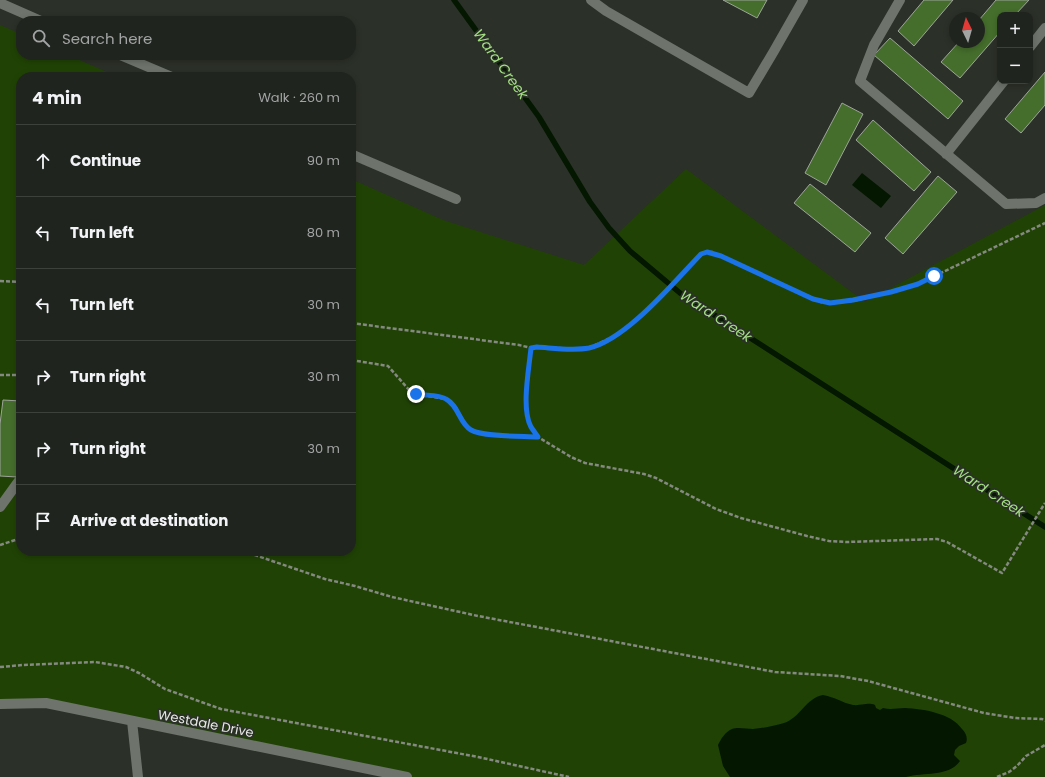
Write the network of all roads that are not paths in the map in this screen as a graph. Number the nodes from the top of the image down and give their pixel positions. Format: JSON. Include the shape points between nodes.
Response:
{"nodes":[{"id":1,"x":591,"y":0,"type":"edge"},
{"id":2,"x":803,"y":0,"type":"edge"},
{"id":3,"x":900,"y":0,"type":"edge"},
{"id":4,"x":0,"y":3,"type":"edge"},
{"id":5,"x":30,"y":16,"type":"edge"},
{"id":6,"x":1045,"y":28,"type":"edge"},
{"id":7,"x":1033,"y":43,"type":"edge"},
{"id":8,"x":132,"y":60,"type":"edge"},
{"id":9,"x":160,"y":72,"type":"edge"},
{"id":10,"x":1002,"y":84,"type":"edge"},
{"id":11,"x":946,"y":154,"type":"junction"},
{"id":12,"x":356,"y":156,"type":"edge"},
{"id":13,"x":1045,"y":198,"type":"edge"},
{"id":14,"x":456,"y":199,"type":"dead end"},
{"id":15,"x":16,"y":485,"type":"edge"},
{"id":16,"x":0,"y":507,"type":"edge"},
{"id":17,"x":0,"y":704,"type":"edge"},
{"id":18,"x":132,"y":721,"type":"junction"},
{"id":19,"x":138,"y":777,"type":"edge"},
{"id":20,"x":406,"y":777,"type":"edge"}],
"edges":[{"from":1,"to":2,"type":"street","via":[[749,93]]},
{"from":3,"to":11,"type":"street","via":[[874,45],[860,81]]},
{"from":4,"to":5,"type":"street"},
{"from":6,"to":7,"type":"street"},
{"from":8,"to":9,"type":"street"},
{"from":10,"to":11,"type":"street"},
{"from":11,"to":13,"type":"street","via":[[1006,204],[1036,203]]},
{"from":12,"to":14,"type":"street"},
{"from":15,"to":16,"type":"street"},
{"from":17,"to":18,"type":"street","name":"Westdale Drive","via":[[46,703]]},
{"from":18,"to":19,"type":"street"},
{"from":18,"to":20,"type":"street","name":"Westdale Drive"}]}
